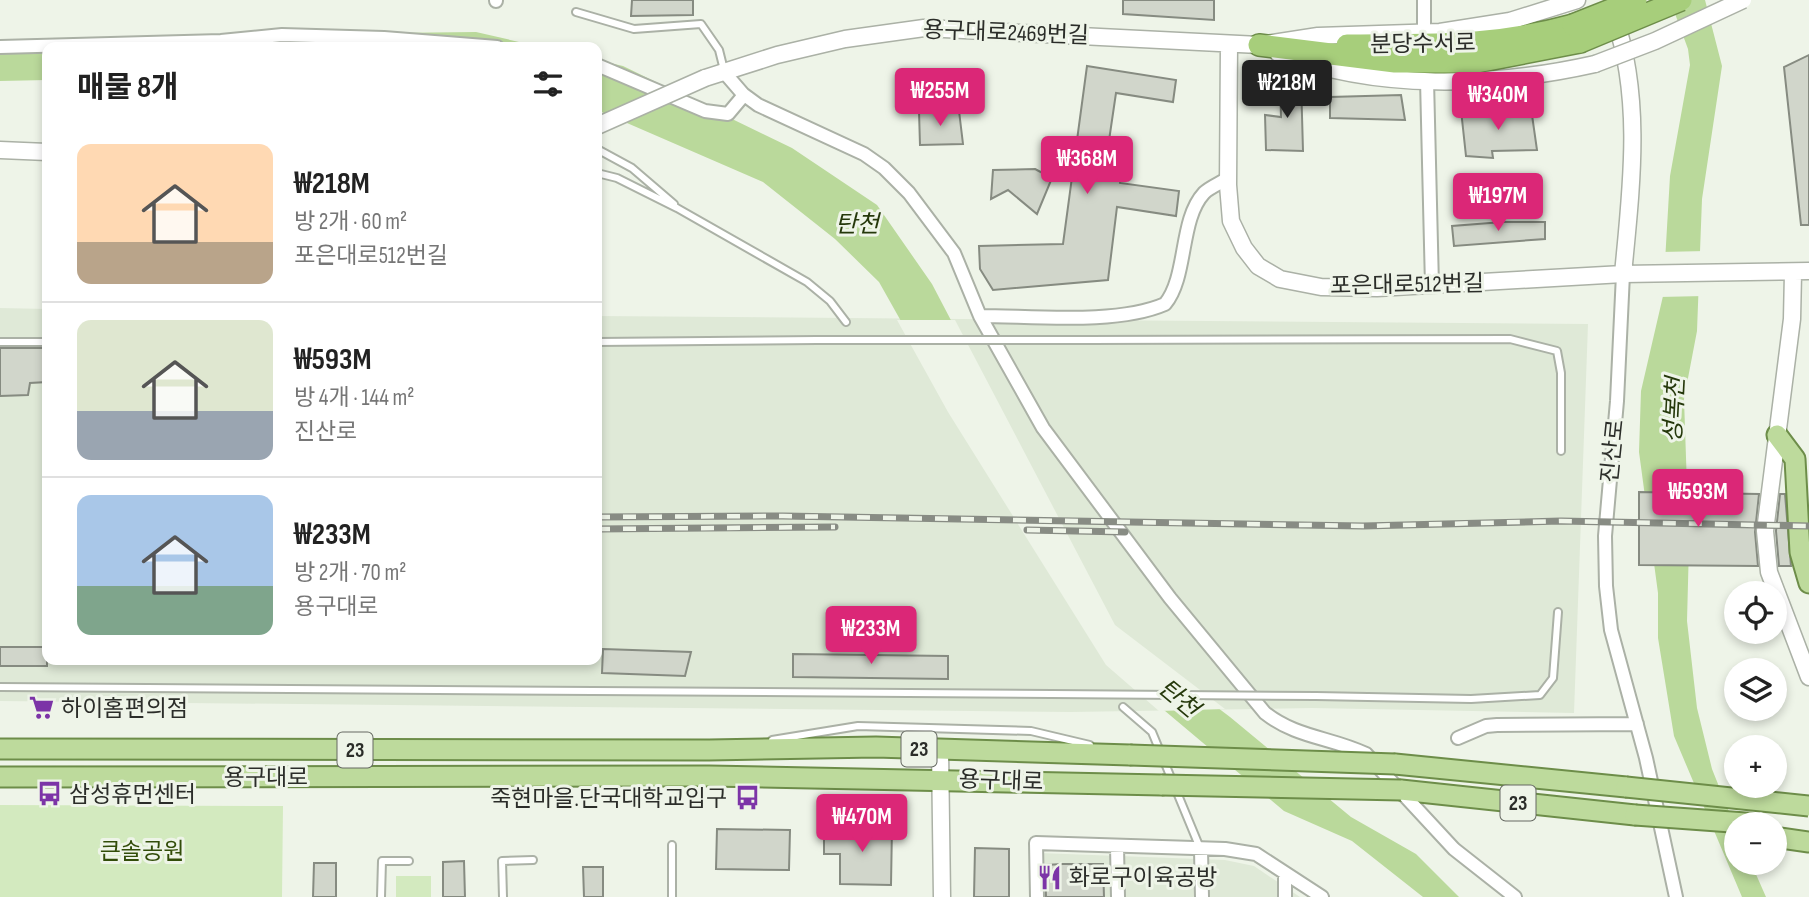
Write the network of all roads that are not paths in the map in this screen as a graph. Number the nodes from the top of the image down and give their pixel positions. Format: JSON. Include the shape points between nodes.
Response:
{"nodes":[{"id":1,"x":1424,"y":0,"type":"edge"},
{"id":2,"x":1608,"y":0,"type":"edge"},
{"id":3,"x":1636,"y":0,"type":"edge"},
{"id":4,"x":1681,"y":0,"type":"edge"},
{"id":5,"x":1743,"y":0,"type":"edge"},
{"id":6,"x":1575,"y":1,"type":"edge"},
{"id":7,"x":576,"y":12,"type":"dead end"},
{"id":8,"x":1424,"y":33,"type":"junction"},
{"id":9,"x":1577,"y":34,"type":"junction"},
{"id":10,"x":184,"y":42,"type":"edge"},
{"id":11,"x":434,"y":42,"type":"edge"},
{"id":12,"x":1228,"y":44,"type":"junction"},
{"id":13,"x":42,"y":46,"type":"edge"},
{"id":14,"x":1259,"y":46,"type":"junction"},
{"id":15,"x":0,"y":47,"type":"edge"},
{"id":16,"x":602,"y":67,"type":"edge"},
{"id":17,"x":724,"y":72,"type":"junction"},
{"id":18,"x":1427,"y":80,"type":"junction"},
{"id":19,"x":744,"y":94,"type":"junction"},
{"id":20,"x":602,"y":124,"type":"edge"},
{"id":21,"x":0,"y":150,"type":"edge"},
{"id":22,"x":42,"y":152,"type":"edge"},
{"id":23,"x":602,"y":152,"type":"edge"},
{"id":24,"x":602,"y":175,"type":"edge"},
{"id":25,"x":1228,"y":178,"type":"junction"},
{"id":26,"x":677,"y":208,"type":"junction"},
{"id":27,"x":1801,"y":272,"type":"edge"},
{"id":28,"x":1623,"y":274,"type":"junction"},
{"id":29,"x":1432,"y":286,"type":"junction"},
{"id":30,"x":979,"y":316,"type":"junction"},
{"id":31,"x":846,"y":322,"type":"dead end"},
{"id":32,"x":0,"y":342,"type":"edge"},
{"id":33,"x":42,"y":342,"type":"edge"},
{"id":34,"x":602,"y":342,"type":"edge"},
{"id":35,"x":1777,"y":435,"type":"junction"},
{"id":36,"x":1562,"y":451,"type":"dead end"},
{"id":37,"x":1809,"y":583,"type":"edge"},
{"id":38,"x":1558,"y":612,"type":"dead end"},
{"id":39,"x":1809,"y":677,"type":"edge"},
{"id":40,"x":0,"y":687,"type":"edge"},
{"id":41,"x":1123,"y":707,"type":"dead end"},
{"id":42,"x":1637,"y":724,"type":"junction"},
{"id":43,"x":1458,"y":738,"type":"dead end"},
{"id":44,"x":0,"y":749,"type":"edge"},
{"id":45,"x":709,"y":750,"type":"junction"},
{"id":46,"x":940,"y":750,"type":"junction"},
{"id":47,"x":1130,"y":755,"type":"junction"},
{"id":48,"x":0,"y":778,"type":"edge"},
{"id":49,"x":940,"y":779,"type":"junction"},
{"id":50,"x":1626,"y":787,"type":"junction"},
{"id":51,"x":1809,"y":795,"type":"edge"},
{"id":52,"x":1809,"y":806,"type":"edge"},
{"id":53,"x":1635,"y":815,"type":"junction"},
{"id":54,"x":1724,"y":821,"type":"edge"},
{"id":55,"x":1787,"y":826,"type":"edge"},
{"id":56,"x":1809,"y":828,"type":"edge"},
{"id":57,"x":1724,"y":829,"type":"edge"},
{"id":58,"x":1787,"y":838,"type":"edge"},
{"id":59,"x":1809,"y":842,"type":"edge"},
{"id":60,"x":672,"y":845,"type":"dead end"},
{"id":61,"x":1117,"y":846,"type":"junction"},
{"id":62,"x":1200,"y":850,"type":"junction"},
{"id":63,"x":533,"y":860,"type":"dead end"},
{"id":64,"x":410,"y":861,"type":"dead end"},
{"id":65,"x":1285,"y":873,"type":"junction"},
{"id":66,"x":382,"y":897,"type":"edge"},
{"id":67,"x":503,"y":897,"type":"edge"},
{"id":68,"x":672,"y":897,"type":"edge"},
{"id":69,"x":942,"y":897,"type":"edge"},
{"id":70,"x":1037,"y":897,"type":"edge"},
{"id":71,"x":1118,"y":897,"type":"edge"},
{"id":72,"x":1202,"y":897,"type":"edge"},
{"id":73,"x":1285,"y":897,"type":"edge"},
{"id":74,"x":1322,"y":897,"type":"edge"},
{"id":75,"x":1515,"y":897,"type":"edge"},
{"id":76,"x":1676,"y":897,"type":"edge"}],
"edges":[{"from":1,"to":8,"type":"street"},
{"from":2,"to":28,"type":"street","name":"진산로","via":[[1621,39],[1631,106]]},
{"from":3,"to":9,"type":"highway","name":"분당수서로","bridge":true},
{"from":4,"to":9,"type":"highway","name":"분당수서로","bridge":true},
{"from":5,"to":18,"type":"street","bridge":true,"via":[[1595,64],[1512,79]]},
{"from":6,"to":8,"type":"street","via":[[1510,21]]},
{"from":7,"to":17,"type":"lane","via":[[635,29],[701,24],[719,50]]},
{"from":8,"to":14,"type":"street","via":[[1318,36]]},
{"from":9,"to":14,"type":"highway","name":"분당수서로","via":[[1465,45]]},
{"from":10,"to":11,"type":"street","via":[[282,35]]},
{"from":12,"to":14,"type":"street","name":"용구대로2469번길"},
{"from":12,"to":17,"type":"street","name":"용구대로2469번길","via":[[925,28],[845,39]]},
{"from":12,"to":25,"type":"street","name":"포은대로512번길"},
{"from":13,"to":15,"type":"street"},
{"from":14,"to":18,"type":"street","via":[[1310,65]]},
{"from":16,"to":19,"type":"street","via":[[705,111],[729,114]]},
{"from":17,"to":19,"type":"street"},
{"from":17,"to":20,"type":"street","name":"용구대로2469번길","bridge":true},
{"from":18,"to":29,"type":"street"},
{"from":19,"to":30,"type":"street","via":[[884,168],[954,253]]},
{"from":21,"to":22,"type":"street"},
{"from":23,"to":26,"type":"lane","via":[[632,168]]},
{"from":24,"to":26,"type":"lane"},
{"from":25,"to":29,"type":"street","name":"포은대로512번길","via":[[1231,221],[1244,248],[1258,266],[1280,279],[1321,286]]},
{"from":25,"to":30,"type":"street","via":[[1204,193],[1194,212],[1165,304],[1112,314]]},
{"from":26,"to":31,"type":"lane","via":[[807,282]]},
{"from":27,"to":28,"type":"street","name":"포은대로512번길"},
{"from":27,"to":35,"type":"street"},
{"from":28,"to":29,"type":"street","name":"포은대로512번길"},
{"from":28,"to":42,"type":"street","name":"진산로","via":[[1605,536],[1606,586],[1611,630]]},
{"from":30,"to":75,"type":"street","via":[[1043,428],[1170,598],[1265,713],[1284,728],[1366,754],[1446,841]]},
{"from":32,"to":33,"type":"lane"},
{"from":34,"to":36,"type":"lane","bridge":true,"via":[[1510,339],[1557,351]]},
{"from":35,"to":37,"type":"main road","via":[[1795,459],[1800,552]]},
{"from":35,"to":39,"type":"street","via":[[1765,531],[1769,572]]},
{"from":38,"to":40,"type":"lane","bridge":true,"via":[[1553,678],[1540,695],[1471,699]]},
{"from":41,"to":62,"type":"lane","via":[[1152,732]]},
{"from":42,"to":43,"type":"street","via":[[1497,725]]},
{"from":42,"to":76,"type":"street","name":"진산로"},
{"from":44,"to":45,"type":"main road","name":"용구대로","number":"23"},
{"from":45,"to":46,"type":"main road","name":"용구대로","number":"23"},
{"from":45,"to":47,"type":"lane","via":[[858,726],[1031,731]]},
{"from":46,"to":47,"type":"main road","name":"용구대로","number":"23"},
{"from":46,"to":49,"type":"street"},
{"from":47,"to":50,"type":"main road","number":"23","bridge":true,"via":[[1395,764]]},
{"from":48,"to":49,"type":"main road","name":"용구대로","number":"23"},
{"from":49,"to":53,"type":"main road","name":"용구대로","number":"23","bridge":true,"via":[[1401,790]]},
{"from":49,"to":69,"type":"street"},
{"from":50,"to":51,"type":"main road","number":"23","bridge":true},
{"from":50,"to":52,"type":"main road","bridge":true},
{"from":53,"to":54,"type":"main road","bridge":true},
{"from":53,"to":57,"type":"main road","number":"23","bridge":true},
{"from":55,"to":56,"type":"main road"},
{"from":58,"to":59,"type":"main road"},
{"from":60,"to":68,"type":"lane"},
{"from":61,"to":62,"type":"street"},
{"from":61,"to":70,"type":"street","via":[[1036,843]]},
{"from":61,"to":71,"type":"street"},
{"from":62,"to":65,"type":"street","via":[[1256,854]]},
{"from":62,"to":72,"type":"street"},
{"from":63,"to":67,"type":"lane","via":[[502,861]]},
{"from":64,"to":66,"type":"lane","via":[[382,861]]},
{"from":65,"to":73,"type":"street"},
{"from":65,"to":74,"type":"street"}]}
